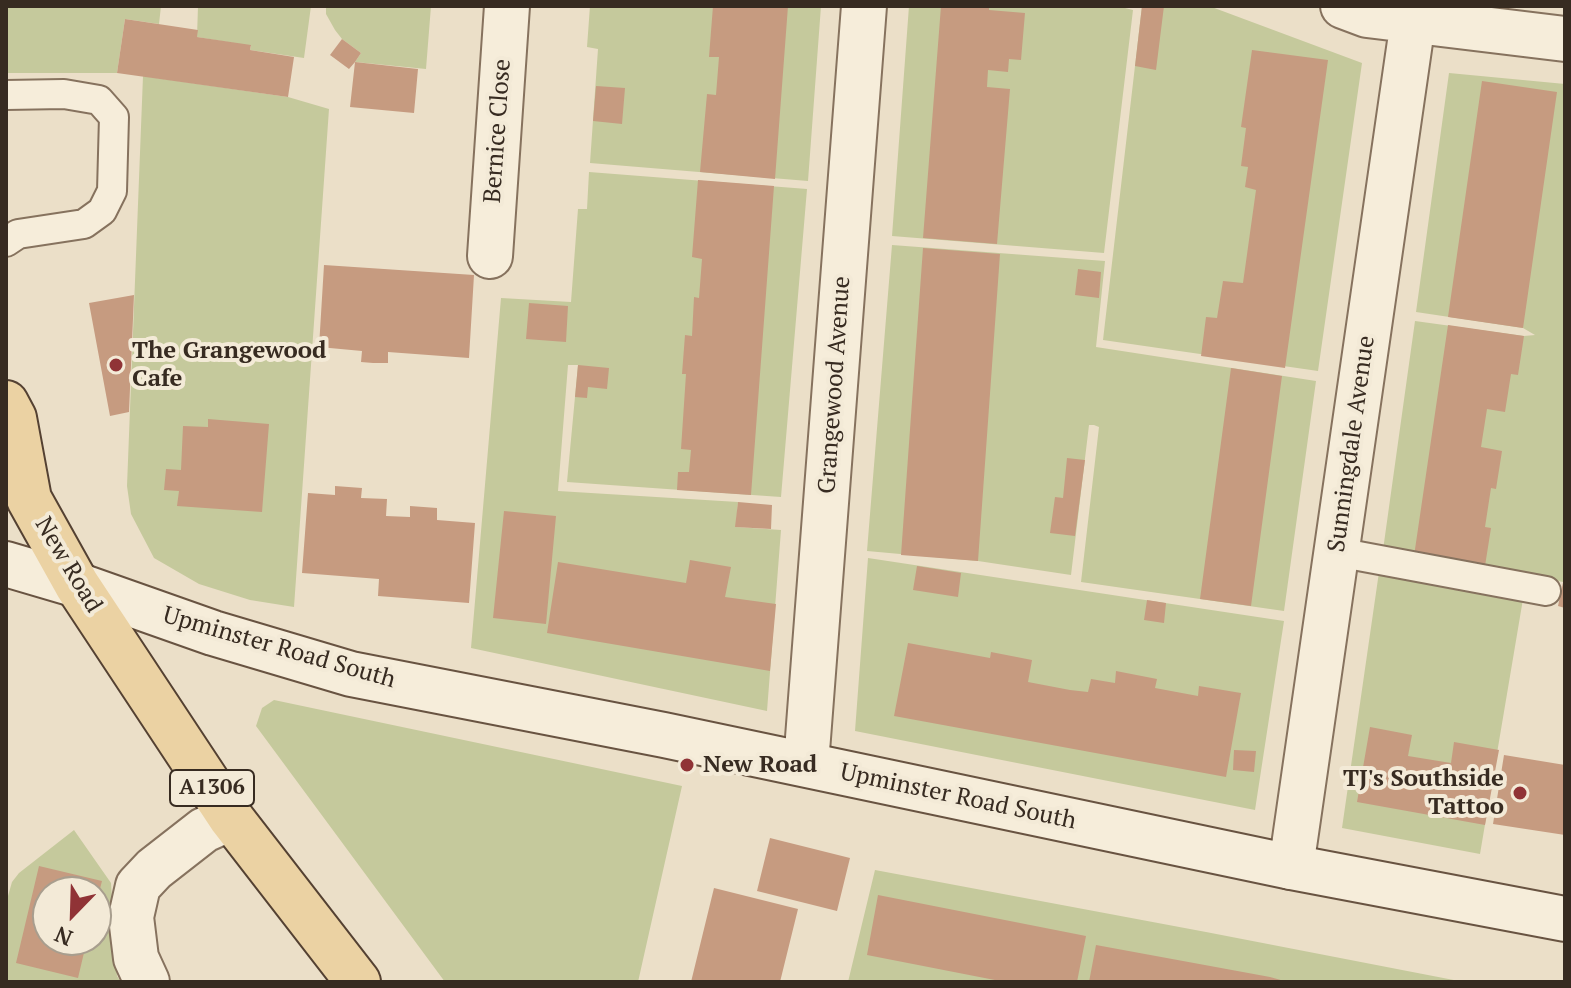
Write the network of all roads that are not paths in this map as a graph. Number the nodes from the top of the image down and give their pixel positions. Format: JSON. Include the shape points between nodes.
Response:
{"nodes":[{"id":1,"x":507,"y":6,"type":"edge"},
{"id":2,"x":864,"y":6,"type":"edge"},
{"id":3,"x":1343,"y":6,"type":"edge"},
{"id":4,"x":1413,"y":21,"type":"junction"},
{"id":5,"x":1565,"y":39,"type":"edge"},
{"id":6,"x":6,"y":95,"type":"edge"},
{"id":7,"x":6,"y":242,"type":"edge"},
{"id":8,"x":490,"y":256,"type":"dead end"},
{"id":9,"x":6,"y":403,"type":"edge"},
{"id":10,"x":18,"y":489,"type":"edge"},
{"id":11,"x":1337,"y":552,"type":"junction"},
{"id":12,"x":6,"y":564,"type":"edge"},
{"id":13,"x":77,"y":585,"type":"junction"},
{"id":14,"x":1546,"y":591,"type":"dead end"},
{"id":15,"x":806,"y":764,"type":"junction"},
{"id":16,"x":231,"y":818,"type":"junction"},
{"id":17,"x":1291,"y":867,"type":"junction"},
{"id":18,"x":1565,"y":919,"type":"edge"},
{"id":19,"x":147,"y":982,"type":"edge"},
{"id":20,"x":358,"y":982,"type":"edge"}],
"edges":[{"from":1,"to":8,"type":"street","name":"Bernice Close"},
{"from":2,"to":15,"type":"street","name":"Grangewood Avenue"},
{"from":3,"to":4,"type":"street"},
{"from":4,"to":5,"type":"street"},
{"from":4,"to":11,"type":"street","name":"Sunningdale Avenue"},
{"from":6,"to":7,"type":"lane","via":[[64,94],[99,100],[114,117],[112,191],[102,211],[84,224],[18,234]]},
{"from":9,"to":10,"type":"main road","name":"New Road","number":"A1306","via":[[14,418]]},
{"from":10,"to":13,"type":"main road","name":"New Road","number":"A1306"},
{"from":11,"to":14,"type":"lane"},
{"from":11,"to":17,"type":"street","name":"Sunningdale Avenue"},
{"from":12,"to":13,"type":"street","name":"Upminster Road South"},
{"from":13,"to":15,"type":"street","name":"Upminster Road South","via":[[351,674]]},
{"from":13,"to":16,"type":"main road","name":"New Road","number":"A1306"},
{"from":15,"to":17,"type":"street","name":"Upminster Road South"},
{"from":16,"to":19,"type":"street","via":[[204,830],[138,886],[131,917],[136,958]]},
{"from":16,"to":20,"type":"main road","name":"New Road","number":"A1306"},
{"from":17,"to":18,"type":"street","name":"Upminster Road South"}]}
